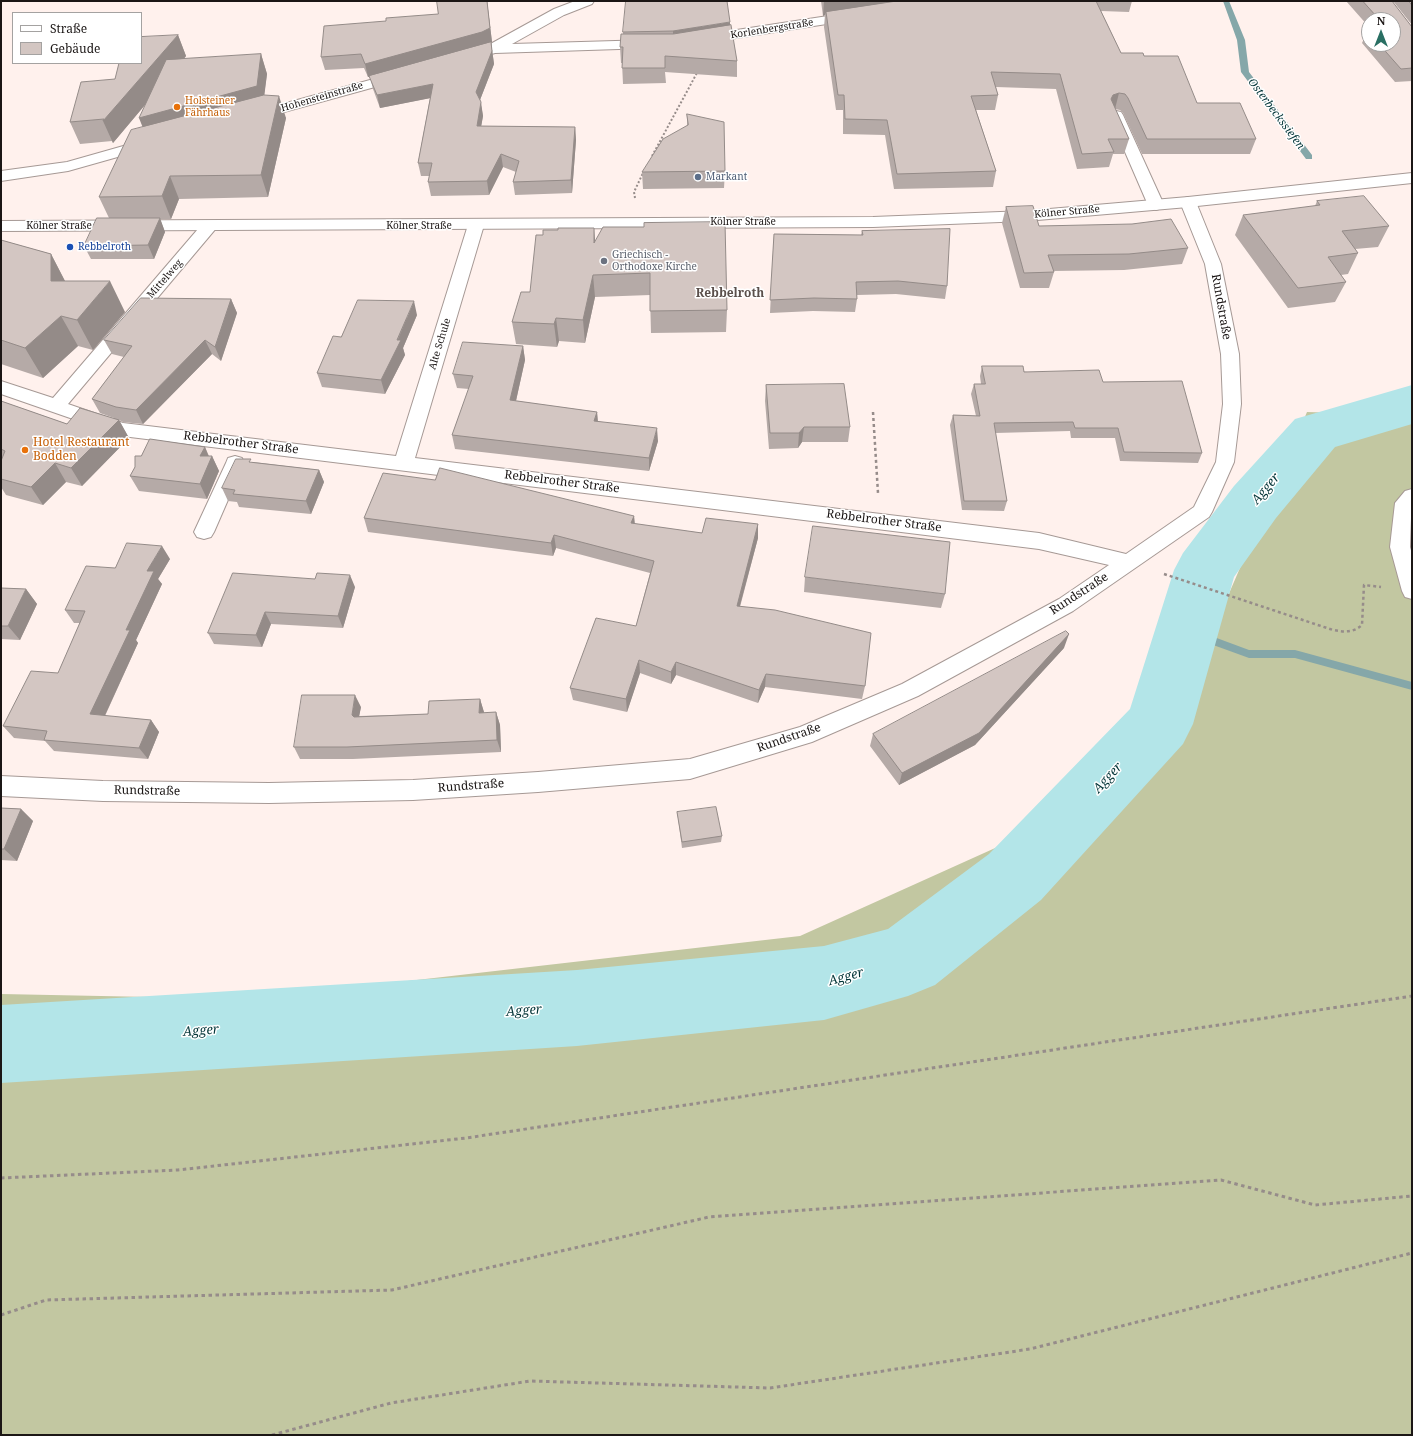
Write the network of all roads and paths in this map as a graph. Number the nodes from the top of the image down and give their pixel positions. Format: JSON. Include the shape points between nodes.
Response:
{"nodes":[{"id":1,"x":587,"y":1,"type":"edge"},
{"id":2,"x":870,"y":14,"type":"edge"},
{"id":3,"x":713,"y":38,"type":"junction"},
{"id":4,"x":689,"y":41,"type":"edge"},
{"id":5,"x":666,"y":44,"type":"edge"},
{"id":6,"x":490,"y":50,"type":"junction"},
{"id":7,"x":452,"y":61,"type":"edge"},
{"id":8,"x":413,"y":72,"type":"edge"},
{"id":9,"x":1115,"y":114,"type":"edge"},
{"id":10,"x":245,"y":118,"type":"edge"},
{"id":11,"x":160,"y":141,"type":"edge"},
{"id":12,"x":650,"y":160,"type":"edge"},
{"id":13,"x":644,"y":173,"type":"edge"},
{"id":14,"x":1,"y":176,"type":"edge"},
{"id":15,"x":1412,"y":178,"type":"edge"},
{"id":16,"x":1188,"y":202,"type":"junction"},
{"id":17,"x":1156,"y":205,"type":"junction"},
{"id":18,"x":637,"y":224,"type":"junction"},
{"id":19,"x":476,"y":225,"type":"junction"},
{"id":20,"x":1,"y":226,"type":"edge"},
{"id":21,"x":210,"y":226,"type":"junction"},
{"id":22,"x":1,"y":387,"type":"edge"},
{"id":23,"x":57,"y":405,"type":"junction"},
{"id":24,"x":873,"y":412,"type":"dead end"},
{"id":25,"x":244,"y":444,"type":"junction"},
{"id":26,"x":404,"y":462,"type":"junction"},
{"id":27,"x":1412,"y":496,"type":"edge"},
{"id":28,"x":880,"y":520,"type":"junction"},
{"id":29,"x":204,"y":532,"type":"dead end"},
{"id":30,"x":1128,"y":562,"type":"junction"},
{"id":31,"x":1161,"y":573,"type":"dead end"},
{"id":32,"x":1412,"y":591,"type":"edge"},
{"id":33,"x":1,"y":786,"type":"edge"},
{"id":34,"x":1412,"y":996,"type":"edge"},
{"id":35,"x":1,"y":1178,"type":"edge"},
{"id":36,"x":1412,"y":1196,"type":"edge"},
{"id":37,"x":1412,"y":1253,"type":"edge"},
{"id":38,"x":1,"y":1315,"type":"edge"},
{"id":39,"x":272,"y":1435,"type":"edge"}],
"edges":[{"from":1,"to":6,"type":"street","via":[[559,12]]},
{"from":2,"to":3,"type":"street","name":"Korlenbergstraße"},
{"from":3,"to":4,"type":"street","name":"Korlenbergstraße"},
{"from":3,"to":12,"type":"path","via":[[700,69]]},
{"from":5,"to":6,"type":"street","via":[[540,46]]},
{"from":6,"to":7,"type":"street"},
{"from":8,"to":10,"type":"street","name":"Hohensteinstraße"},
{"from":9,"to":17,"type":"street"},
{"from":11,"to":14,"type":"street","via":[[68,166]]},
{"from":13,"to":18,"type":"path","via":[[634,192]]},
{"from":15,"to":16,"type":"street","name":"Kölner Straße"},
{"from":16,"to":17,"type":"street","name":"Kölner Straße"},
{"from":16,"to":30,"type":"street","name":"Rundstraße","via":[[1213,264],[1230,354],[1232,404],[1225,462],[1202,512]]},
{"from":17,"to":18,"type":"street","name":"Kölner Straße","via":[[1026,216],[873,222]]},
{"from":18,"to":19,"type":"street","name":"Kölner Straße"},
{"from":19,"to":21,"type":"street","name":"Kölner Straße"},
{"from":19,"to":26,"type":"street","name":"Alte Schule"},
{"from":20,"to":21,"type":"street","name":"Kölner Straße"},
{"from":21,"to":23,"type":"street","name":"Mittelweg"},
{"from":22,"to":23,"type":"street","name":"Rebbelrother Straße"},
{"from":23,"to":25,"type":"street","name":"Rebbelrother Straße","via":[[122,429]]},
{"from":24,"to":28,"type":"path"},
{"from":25,"to":26,"type":"street","name":"Rebbelrother Straße"},
{"from":25,"to":29,"type":"street"},
{"from":26,"to":28,"type":"street","name":"Rebbelrother Straße"},
{"from":27,"to":32,"type":"street","via":[[1405,503],[1400,547]]},
{"from":28,"to":30,"type":"street","name":"Rebbelrother Straße","via":[[1039,541]]},
{"from":30,"to":33,"type":"street","name":"Rundstraße","via":[[1066,605],[910,690],[804,735],[690,769],[413,790],[103,791]]},
{"from":31,"to":32,"type":"path","via":[[1333,630],[1352,632],[1362,626],[1364,585]]},
{"from":34,"to":35,"type":"path","via":[[466,1138],[178,1170]]},
{"from":36,"to":38,"type":"path","via":[[1315,1205],[1221,1180],[709,1217],[392,1290],[46,1300]]},
{"from":37,"to":39,"type":"path","via":[[1030,1349],[770,1388],[530,1381],[390,1403]]}]}
